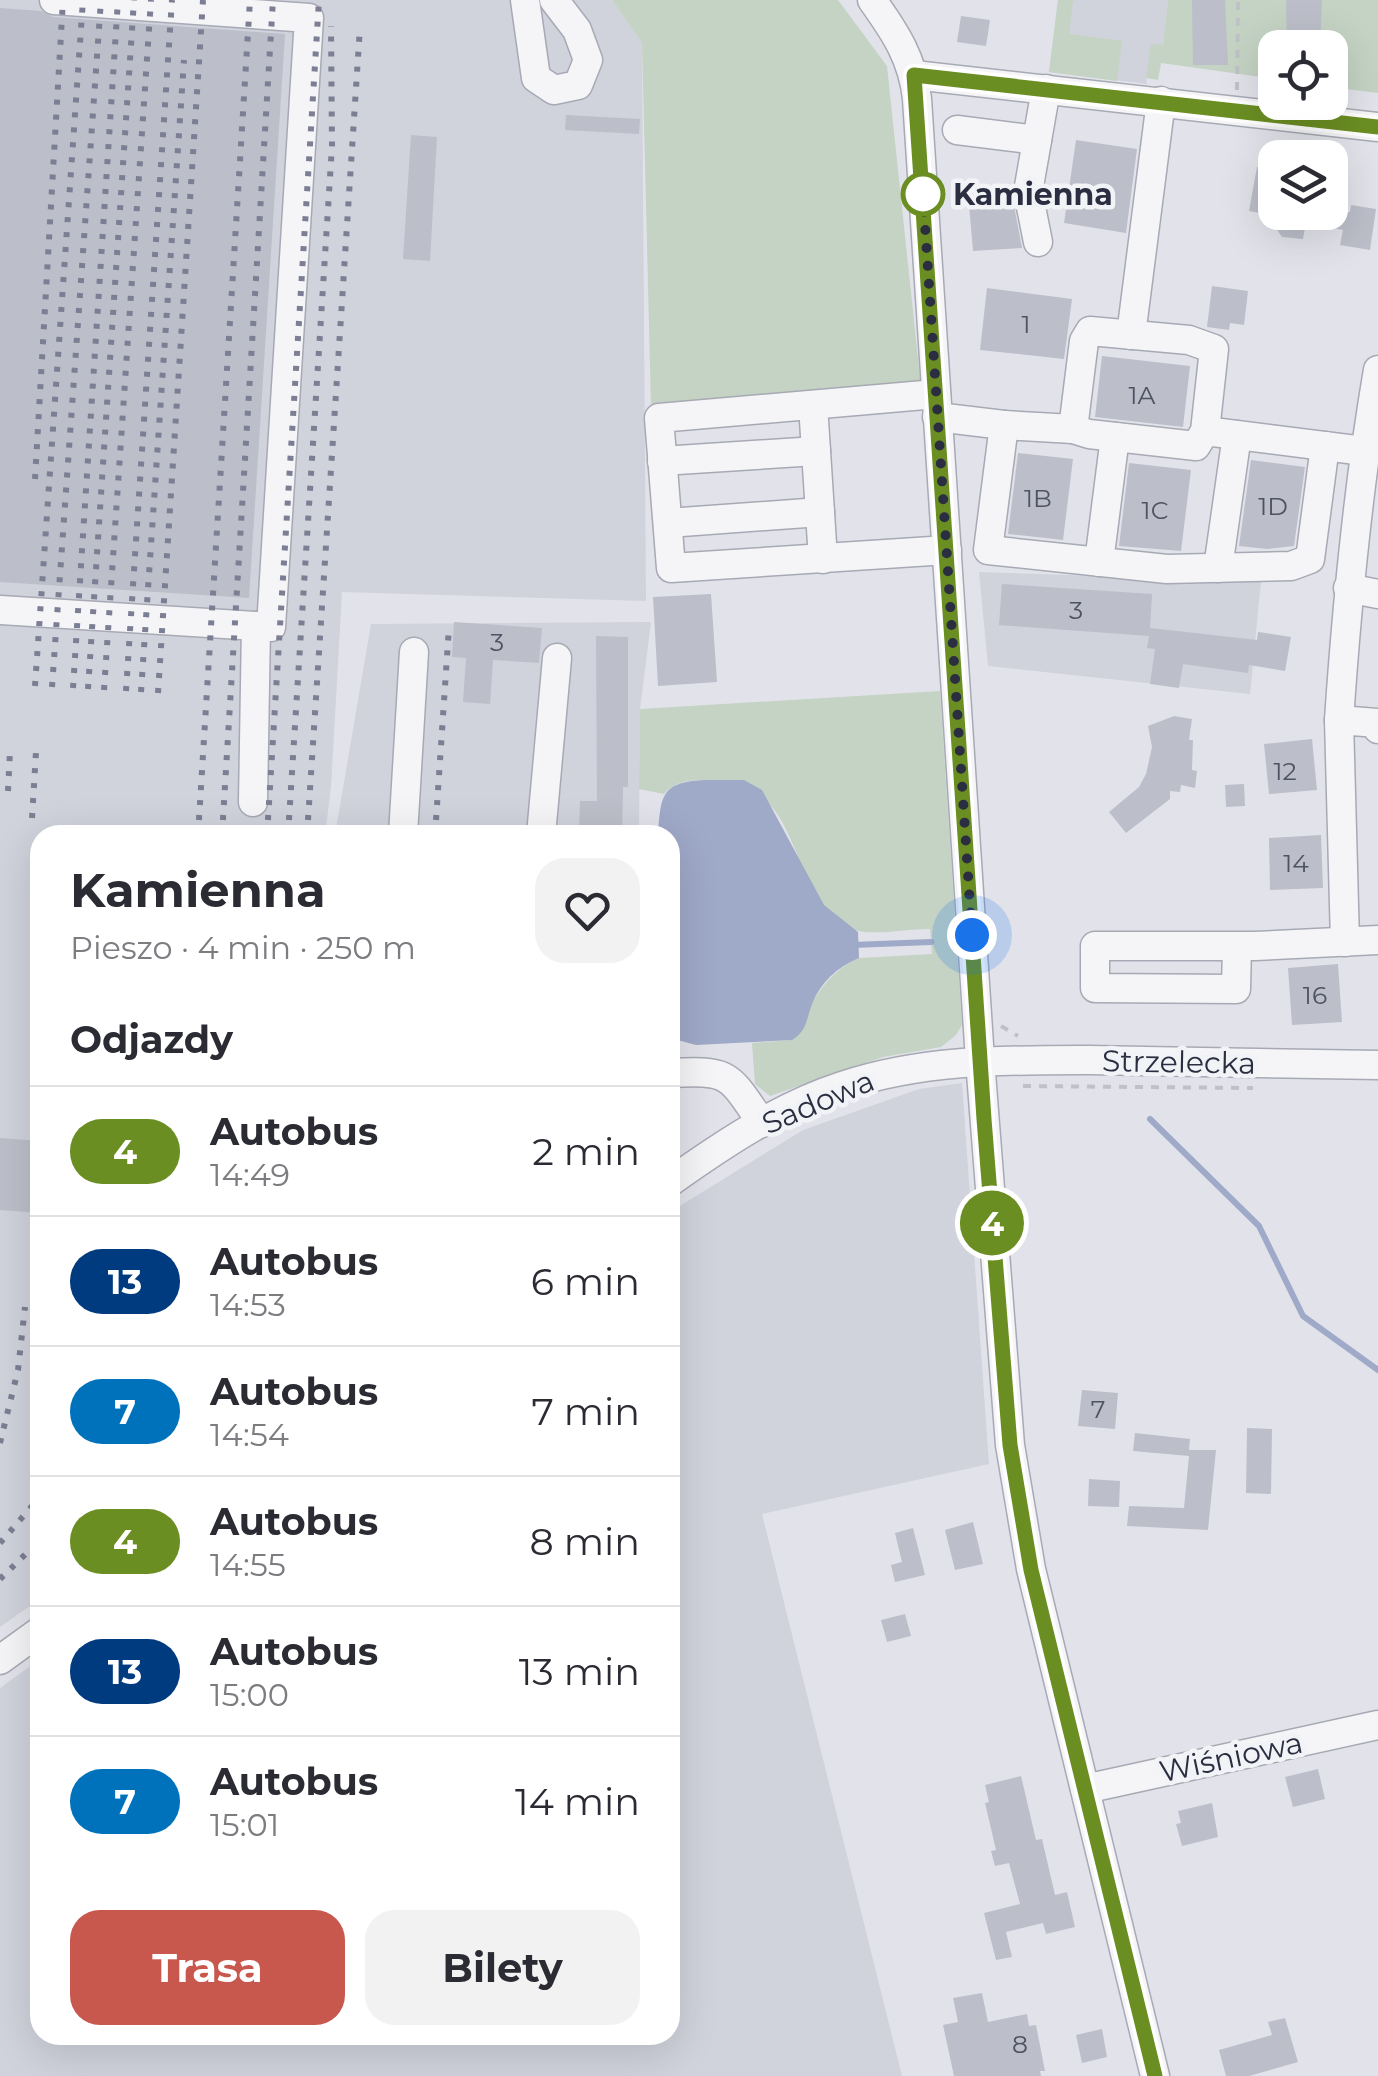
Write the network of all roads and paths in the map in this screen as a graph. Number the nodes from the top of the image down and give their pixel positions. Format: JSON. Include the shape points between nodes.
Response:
{"nodes":[{"id":1,"x":54,"y":0,"type":"edge"},
{"id":2,"x":525,"y":0,"type":"edge"},
{"id":3,"x":554,"y":0,"type":"edge"},
{"id":4,"x":872,"y":0,"type":"edge"},
{"id":5,"x":1238,"y":0,"type":"edge"},
{"id":6,"x":914,"y":75,"type":"junction"},
{"id":7,"x":1046,"y":89,"type":"junction"},
{"id":8,"x":1161,"y":101,"type":"junction"},
{"id":9,"x":1235,"y":109,"type":"junction"},
{"id":10,"x":1378,"y":127,"type":"edge"},
{"id":11,"x":957,"y":130,"type":"dead end"},
{"id":12,"x":1037,"y":140,"type":"junction"},
{"id":13,"x":1038,"y":242,"type":"dead end"},
{"id":14,"x":1131,"y":335,"type":"junction"},
{"id":15,"x":1378,"y":370,"type":"edge"},
{"id":16,"x":813,"y":404,"type":"junction"},
{"id":17,"x":937,"y":405,"type":"junction"},
{"id":18,"x":1004,"y":425,"type":"junction"},
{"id":19,"x":1073,"y":429,"type":"junction"},
{"id":20,"x":1205,"y":431,"type":"junction"},
{"id":21,"x":1237,"y":435,"type":"junction"},
{"id":22,"x":1116,"y":437,"type":"junction"},
{"id":23,"x":1325,"y":446,"type":"junction"},
{"id":24,"x":1364,"y":450,"type":"junction"},
{"id":25,"x":816,"y":451,"type":"junction"},
{"id":26,"x":662,"y":461,"type":"junction"},
{"id":27,"x":820,"y":512,"type":"junction"},
{"id":28,"x":668,"y":523,"type":"junction"},
{"id":29,"x":946,"y":550,"type":"junction"},
{"id":30,"x":823,"y":558,"type":"junction"},
{"id":31,"x":1098,"y":562,"type":"junction"},
{"id":32,"x":1218,"y":568,"type":"junction"},
{"id":33,"x":1348,"y":588,"type":"junction"},
{"id":34,"x":1378,"y":594,"type":"edge"},
{"id":35,"x":0,"y":610,"type":"edge"},
{"id":36,"x":256,"y":626,"type":"junction"},
{"id":37,"x":414,"y":652,"type":"dead end"},
{"id":38,"x":556,"y":658,"type":"dead end"},
{"id":39,"x":1339,"y":720,"type":"junction"},
{"id":40,"x":1378,"y":729,"type":"edge"},
{"id":41,"x":253,"y":802,"type":"dead end"},
{"id":42,"x":404,"y":825,"type":"edge"},
{"id":43,"x":542,"y":825,"type":"edge"},
{"id":44,"x":1378,"y":940,"type":"edge"},
{"id":45,"x":1345,"y":942,"type":"junction"},
{"id":46,"x":1237,"y":946,"type":"junction"},
{"id":47,"x":980,"y":1060,"type":"junction"},
{"id":48,"x":1378,"y":1065,"type":"edge"},
{"id":49,"x":680,"y":1072,"type":"edge"},
{"id":50,"x":1019,"y":1086,"type":"dead end"},
{"id":51,"x":1264,"y":1088,"type":"dead end"},
{"id":52,"x":762,"y":1123,"type":"junction"},
{"id":53,"x":680,"y":1176,"type":"edge"},
{"id":54,"x":30,"y":1638,"type":"edge"},
{"id":55,"x":0,"y":1660,"type":"edge"},
{"id":56,"x":1378,"y":1725,"type":"edge"},
{"id":57,"x":1085,"y":1789,"type":"junction"},
{"id":58,"x":1154,"y":2076,"type":"edge"}],
"edges":[{"from":1,"to":36,"type":"street","via":[[309,18],[271,627]]},
{"from":2,"to":3,"type":"street","via":[[536,78],[554,90],[578,84],[588,60],[577,30]]},
{"from":4,"to":6,"type":"street","via":[[904,46]]},
{"from":5,"to":9,"type":"path"},
{"from":6,"to":7,"type":"street"},
{"from":6,"to":17,"type":"street"},
{"from":7,"to":8,"type":"street"},
{"from":7,"to":12,"type":"street"},
{"from":8,"to":9,"type":"street"},
{"from":8,"to":14,"type":"street"},
{"from":9,"to":10,"type":"street"},
{"from":11,"to":12,"type":"street"},
{"from":12,"to":13,"type":"street","via":[[1028,192]]},
{"from":14,"to":19,"type":"street","via":[[1090,331]]},
{"from":14,"to":20,"type":"street","via":[[1214,349]]},
{"from":15,"to":24,"type":"street"},
{"from":16,"to":17,"type":"street"},
{"from":16,"to":25,"type":"street"},
{"from":16,"to":26,"type":"street","via":[[659,418]]},
{"from":17,"to":18,"type":"street"},
{"from":17,"to":29,"type":"street"},
{"from":18,"to":19,"type":"street"},
{"from":18,"to":31,"type":"street","via":[[988,550]]},
{"from":19,"to":22,"type":"street"},
{"from":20,"to":21,"type":"street"},
{"from":20,"to":22,"type":"street","via":[[1196,446]]},
{"from":21,"to":23,"type":"street"},
{"from":21,"to":32,"type":"street"},
{"from":22,"to":31,"type":"street"},
{"from":23,"to":24,"type":"street"},
{"from":23,"to":32,"type":"street","via":[[1310,559],[1291,566]]},
{"from":24,"to":33,"type":"street"},
{"from":25,"to":26,"type":"street"},
{"from":25,"to":27,"type":"street"},
{"from":26,"to":28,"type":"street"},
{"from":27,"to":28,"type":"street"},
{"from":27,"to":30,"type":"street"},
{"from":28,"to":30,"type":"street","via":[[671,568]]},
{"from":29,"to":30,"type":"street"},
{"from":29,"to":47,"type":"street"},
{"from":31,"to":32,"type":"street"},
{"from":33,"to":34,"type":"street"},
{"from":33,"to":39,"type":"street"},
{"from":35,"to":36,"type":"street"},
{"from":36,"to":41,"type":"street"},
{"from":37,"to":42,"type":"street"},
{"from":38,"to":43,"type":"street"},
{"from":39,"to":40,"type":"street","via":[[1378,723]]},
{"from":39,"to":45,"type":"street"},
{"from":44,"to":45,"type":"street"},
{"from":45,"to":46,"type":"street"},
{"from":46,"to":46,"type":"street","via":[[1095,946],[1095,988],[1236,989]]},
{"from":47,"to":48,"type":"street","name":"Strzelecka"},
{"from":47,"to":52,"type":"street","name":"Sadowa","via":[[860,1080]]},
{"from":47,"to":57,"type":"street","via":[[1010,1445],[1031,1570]]},
{"from":49,"to":52,"type":"street","via":[[728,1077]]},
{"from":50,"to":51,"type":"path"},
{"from":52,"to":53,"type":"street","name":"Sadowa"},
{"from":54,"to":55,"type":"street"},
{"from":56,"to":57,"type":"street","name":"Wiśniowa"},
{"from":57,"to":58,"type":"street"}]}
